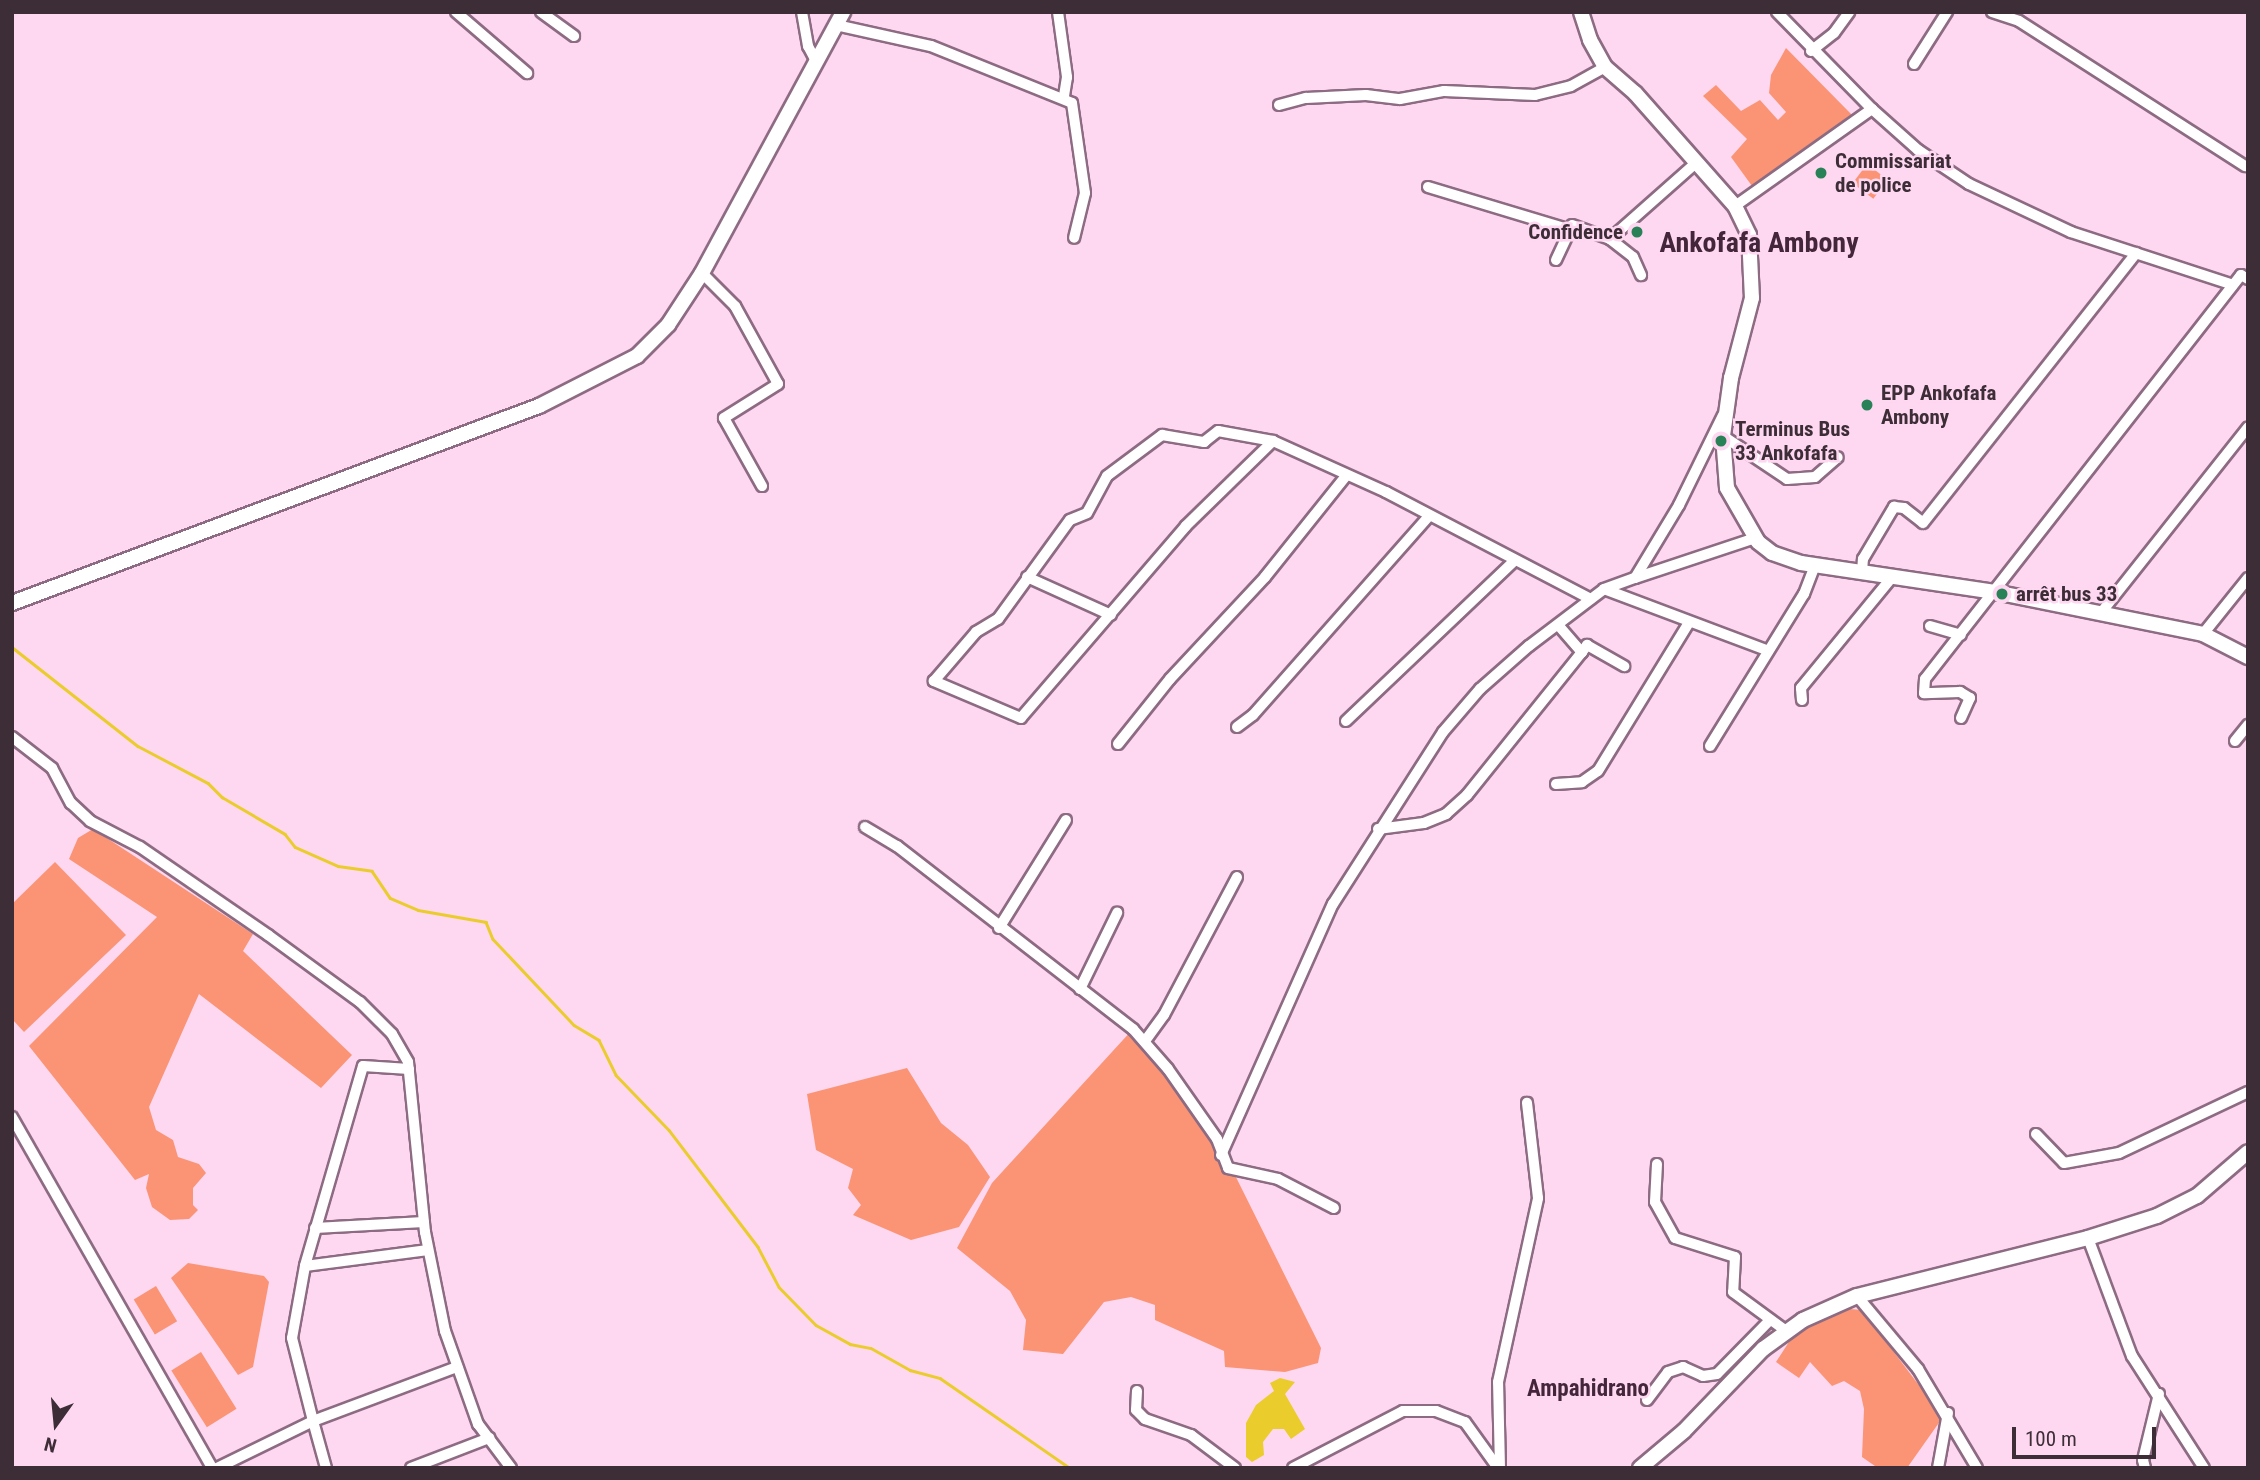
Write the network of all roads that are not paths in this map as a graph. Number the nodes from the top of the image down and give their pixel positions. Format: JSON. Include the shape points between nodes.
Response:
{"nodes":[{"id":1,"x":456,"y":12,"type":"edge"},
{"id":2,"x":541,"y":12,"type":"edge"},
{"id":3,"x":802,"y":12,"type":"edge"},
{"id":4,"x":1058,"y":12,"type":"edge"},
{"id":5,"x":1581,"y":12,"type":"edge"},
{"id":6,"x":1777,"y":12,"type":"edge"},
{"id":7,"x":1849,"y":12,"type":"edge"},
{"id":8,"x":1947,"y":12,"type":"edge"},
{"id":9,"x":1992,"y":12,"type":"edge"},
{"id":10,"x":840,"y":19,"type":"edge"},
{"id":11,"x":574,"y":36,"type":"dead end"},
{"id":12,"x":1811,"y":51,"type":"junction"},
{"id":13,"x":816,"y":59,"type":"junction"},
{"id":14,"x":1914,"y":64,"type":"dead end"},
{"id":15,"x":1605,"y":67,"type":"junction"},
{"id":16,"x":527,"y":73,"type":"dead end"},
{"id":17,"x":1064,"y":97,"type":"junction"},
{"id":18,"x":1279,"y":105,"type":"dead end"},
{"id":19,"x":1872,"y":109,"type":"junction"},
{"id":20,"x":1696,"y":163,"type":"junction"},
{"id":21,"x":2245,"y":166,"type":"dead end"},
{"id":22,"x":1428,"y":187,"type":"dead end"},
{"id":23,"x":1735,"y":206,"type":"junction"},
{"id":24,"x":1567,"y":229,"type":"junction"},
{"id":25,"x":1074,"y":238,"type":"dead end"},
{"id":26,"x":1609,"y":239,"type":"junction"},
{"id":27,"x":2136,"y":253,"type":"junction"},
{"id":28,"x":1556,"y":260,"type":"dead end"},
{"id":29,"x":702,"y":273,"type":"junction"},
{"id":30,"x":1641,"y":275,"type":"dead end"},
{"id":31,"x":2248,"y":279,"type":"edge"},
{"id":32,"x":2233,"y":285,"type":"junction"},
{"id":33,"x":1727,"y":407,"type":"junction"},
{"id":34,"x":2248,"y":427,"type":"edge"},
{"id":35,"x":1723,"y":436,"type":"junction"},
{"id":36,"x":1273,"y":441,"type":"junction"},
{"id":37,"x":1838,"y":457,"type":"dead end"},
{"id":38,"x":1346,"y":476,"type":"junction"},
{"id":39,"x":762,"y":486,"type":"dead end"},
{"id":40,"x":1429,"y":517,"type":"junction"},
{"id":41,"x":1755,"y":538,"type":"junction"},
{"id":42,"x":1514,"y":561,"type":"junction"},
{"id":43,"x":1815,"y":565,"type":"junction"},
{"id":44,"x":1862,"y":572,"type":"junction"},
{"id":45,"x":1893,"y":576,"type":"junction"},
{"id":46,"x":1027,"y":577,"type":"junction"},
{"id":47,"x":1635,"y":578,"type":"junction"},
{"id":48,"x":2248,"y":578,"type":"edge"},
{"id":49,"x":1604,"y":589,"type":"junction"},
{"id":50,"x":1995,"y":592,"type":"junction"},
{"id":51,"x":1591,"y":599,"type":"junction"},
{"id":52,"x":12,"y":603,"type":"edge"},
{"id":53,"x":2099,"y":614,"type":"junction"},
{"id":54,"x":1111,"y":615,"type":"junction"},
{"id":55,"x":1688,"y":624,"type":"junction"},
{"id":56,"x":1559,"y":626,"type":"junction"},
{"id":57,"x":1930,"y":626,"type":"dead end"},
{"id":58,"x":2203,"y":634,"type":"junction"},
{"id":59,"x":1961,"y":635,"type":"junction"},
{"id":60,"x":1766,"y":650,"type":"junction"},
{"id":61,"x":1582,"y":652,"type":"junction"},
{"id":62,"x":2248,"y":657,"type":"edge"},
{"id":63,"x":1623,"y":666,"type":"dead end"},
{"id":64,"x":1802,"y":700,"type":"dead end"},
{"id":65,"x":1961,"y":718,"type":"dead end"},
{"id":66,"x":1346,"y":721,"type":"dead end"},
{"id":67,"x":2248,"y":725,"type":"edge"},
{"id":68,"x":1237,"y":727,"type":"dead end"},
{"id":69,"x":12,"y":737,"type":"edge"},
{"id":70,"x":2235,"y":741,"type":"dead end"},
{"id":71,"x":1118,"y":744,"type":"dead end"},
{"id":72,"x":1710,"y":746,"type":"dead end"},
{"id":73,"x":1556,"y":784,"type":"dead end"},
{"id":74,"x":1066,"y":820,"type":"dead end"},
{"id":75,"x":865,"y":827,"type":"dead end"},
{"id":76,"x":1378,"y":829,"type":"junction"},
{"id":77,"x":1237,"y":877,"type":"dead end"},
{"id":78,"x":1117,"y":914,"type":"dead end"},
{"id":79,"x":999,"y":928,"type":"junction"},
{"id":80,"x":1080,"y":989,"type":"junction"},
{"id":81,"x":1145,"y":1041,"type":"junction"},
{"id":82,"x":409,"y":1069,"type":"junction"},
{"id":83,"x":2248,"y":1092,"type":"edge"},
{"id":84,"x":1527,"y":1102,"type":"dead end"},
{"id":85,"x":12,"y":1116,"type":"edge"},
{"id":86,"x":2036,"y":1134,"type":"dead end"},
{"id":87,"x":2248,"y":1152,"type":"edge"},
{"id":88,"x":1221,"y":1155,"type":"junction"},
{"id":89,"x":1657,"y":1164,"type":"dead end"},
{"id":90,"x":1334,"y":1208,"type":"dead end"},
{"id":91,"x":424,"y":1222,"type":"junction"},
{"id":92,"x":315,"y":1228,"type":"junction"},
{"id":93,"x":2088,"y":1238,"type":"junction"},
{"id":94,"x":428,"y":1250,"type":"junction"},
{"id":95,"x":305,"y":1266,"type":"junction"},
{"id":96,"x":1857,"y":1296,"type":"junction"},
{"id":97,"x":1770,"y":1321,"type":"junction"},
{"id":98,"x":1786,"y":1331,"type":"junction"},
{"id":99,"x":457,"y":1367,"type":"junction"},
{"id":100,"x":1137,"y":1391,"type":"dead end"},
{"id":101,"x":2159,"y":1394,"type":"junction"},
{"id":102,"x":1647,"y":1400,"type":"dead end"},
{"id":103,"x":1948,"y":1413,"type":"junction"},
{"id":104,"x":313,"y":1421,"type":"junction"},
{"id":105,"x":489,"y":1438,"type":"junction"},
{"id":106,"x":214,"y":1468,"type":"edge"},
{"id":107,"x":326,"y":1468,"type":"edge"},
{"id":108,"x":411,"y":1468,"type":"edge"},
{"id":109,"x":511,"y":1468,"type":"edge"},
{"id":110,"x":1236,"y":1468,"type":"edge"},
{"id":111,"x":1293,"y":1468,"type":"edge"},
{"id":112,"x":1499,"y":1468,"type":"edge"},
{"id":113,"x":1640,"y":1468,"type":"edge"},
{"id":114,"x":1938,"y":1468,"type":"edge"},
{"id":115,"x":1977,"y":1468,"type":"edge"},
{"id":116,"x":2145,"y":1468,"type":"edge"},
{"id":117,"x":2203,"y":1468,"type":"edge"}],
"edges":[{"from":1,"to":16,"type":"street"},
{"from":2,"to":11,"type":"street"},
{"from":3,"to":13,"type":"street","via":[[808,46]]},
{"from":4,"to":17,"type":"street","via":[[1067,77]]},
{"from":5,"to":15,"type":"street"},
{"from":6,"to":12,"type":"street"},
{"from":7,"to":12,"type":"street","via":[[1834,33]]},
{"from":8,"to":14,"type":"street"},
{"from":9,"to":21,"type":"street","via":[[2019,21]]},
{"from":10,"to":13,"type":"street"},
{"from":10,"to":17,"type":"street","via":[[931,46],[1043,93]]},
{"from":12,"to":19,"type":"street"},
{"from":13,"to":29,"type":"street"},
{"from":15,"to":18,"type":"street","via":[[1570,86],[1535,95],[1444,91],[1399,99],[1306,98]]},
{"from":15,"to":20,"type":"street","via":[[1635,93]]},
{"from":17,"to":25,"type":"street","via":[[1072,103],[1077,122],[1085,193]]},
{"from":19,"to":23,"type":"street"},
{"from":19,"to":27,"type":"street","via":[[1918,150],[1990,195],[2071,232]]},
{"from":20,"to":23,"type":"street"},
{"from":20,"to":26,"type":"street"},
{"from":22,"to":24,"type":"street"},
{"from":23,"to":33,"type":"street","via":[[1749,235],[1752,298]]},
{"from":24,"to":26,"type":"street","via":[[1581,228]]},
{"from":24,"to":28,"type":"street"},
{"from":26,"to":30,"type":"street","via":[[1633,257]]},
{"from":27,"to":32,"type":"street"},
{"from":27,"to":44,"type":"street","via":[[1923,523],[1904,508],[1894,507],[1863,559]]},
{"from":29,"to":39,"type":"street","via":[[735,306],[778,384],[724,418]]},
{"from":29,"to":52,"type":"street","via":[[668,324],[637,356],[607,374],[539,406]]},
{"from":31,"to":32,"type":"street","via":[[2241,275]]},
{"from":32,"to":50,"type":"street"},
{"from":33,"to":35,"type":"street"},
{"from":33,"to":47,"type":"street","via":[[1679,505]]},
{"from":34,"to":53,"type":"street"},
{"from":35,"to":37,"type":"street","via":[[1787,479],[1815,477]]},
{"from":35,"to":41,"type":"street","via":[[1727,488]]},
{"from":36,"to":38,"type":"street"},
{"from":36,"to":46,"type":"street","via":[[1218,431],[1204,442],[1161,435],[1107,476],[1087,513],[1070,520]]},
{"from":36,"to":54,"type":"street","via":[[1186,526]]},
{"from":38,"to":40,"type":"street"},
{"from":38,"to":71,"type":"street","via":[[1265,577],[1170,679]]},
{"from":40,"to":42,"type":"street"},
{"from":40,"to":68,"type":"street","via":[[1253,715]]},
{"from":41,"to":43,"type":"street","via":[[1772,553]]},
{"from":41,"to":47,"type":"street"},
{"from":42,"to":51,"type":"street"},
{"from":42,"to":66,"type":"street"},
{"from":43,"to":44,"type":"street"},
{"from":43,"to":60,"type":"street","via":[[1804,594]]},
{"from":44,"to":45,"type":"street"},
{"from":45,"to":50,"type":"street"},
{"from":45,"to":64,"type":"street","via":[[1801,688]]},
{"from":46,"to":54,"type":"street"},
{"from":46,"to":54,"type":"street","via":[[998,620],[976,632],[934,681],[1021,718]]},
{"from":47,"to":49,"type":"street"},
{"from":48,"to":58,"type":"street"},
{"from":49,"to":51,"type":"street"},
{"from":49,"to":55,"type":"street"},
{"from":50,"to":53,"type":"street"},
{"from":50,"to":59,"type":"street"},
{"from":51,"to":56,"type":"street"},
{"from":53,"to":58,"type":"street"},
{"from":55,"to":60,"type":"street"},
{"from":55,"to":73,"type":"street","via":[[1598,771],[1582,782]]},
{"from":56,"to":61,"type":"street"},
{"from":56,"to":76,"type":"street","via":[[1480,689],[1443,732]]},
{"from":57,"to":59,"type":"street"},
{"from":58,"to":62,"type":"street"},
{"from":59,"to":65,"type":"street","via":[[1921,688],[1930,695],[1960,692],[1970,698]]},
{"from":60,"to":72,"type":"street"},
{"from":61,"to":63,"type":"street","via":[[1587,645]]},
{"from":61,"to":76,"type":"street","via":[[1467,795],[1446,814],[1424,824]]},
{"from":67,"to":70,"type":"street"},
{"from":69,"to":82,"type":"street","via":[[52,768],[71,803],[90,821],[190,880],[360,1002],[392,1034]]},
{"from":74,"to":79,"type":"street"},
{"from":75,"to":79,"type":"street","via":[[897,846]]},
{"from":76,"to":88,"type":"street","via":[[1333,904]]},
{"from":77,"to":81,"type":"street","via":[[1164,1015]]},
{"from":78,"to":80,"type":"street"},
{"from":79,"to":80,"type":"street"},
{"from":80,"to":81,"type":"street"},
{"from":81,"to":88,"type":"street","via":[[1217,1139]]},
{"from":82,"to":91,"type":"street"},
{"from":82,"to":92,"type":"street","via":[[363,1066]]},
{"from":83,"to":86,"type":"street","via":[[2119,1153],[2064,1163]]},
{"from":84,"to":112,"type":"street","via":[[1538,1198],[1498,1382]]},
{"from":85,"to":106,"type":"street"},
{"from":87,"to":93,"type":"street","via":[[2197,1196],[2157,1216]]},
{"from":88,"to":90,"type":"street","via":[[1228,1168],[1278,1179]]},
{"from":89,"to":97,"type":"street","via":[[1656,1202],[1675,1238],[1735,1257],[1733,1292]]},
{"from":91,"to":92,"type":"street"},
{"from":91,"to":94,"type":"street"},
{"from":92,"to":95,"type":"street"},
{"from":93,"to":96,"type":"street"},
{"from":93,"to":101,"type":"street","via":[[2132,1356]]},
{"from":94,"to":95,"type":"street"},
{"from":94,"to":99,"type":"street"},
{"from":95,"to":104,"type":"street","via":[[292,1338]]},
{"from":96,"to":98,"type":"street"},
{"from":96,"to":103,"type":"street"},
{"from":97,"to":98,"type":"street"},
{"from":97,"to":102,"type":"street","via":[[1717,1374],[1703,1376],[1683,1367],[1668,1372]]},
{"from":98,"to":113,"type":"street"},
{"from":99,"to":104,"type":"street"},
{"from":99,"to":105,"type":"street"},
{"from":100,"to":110,"type":"street","via":[[1136,1410],[1145,1419],[1191,1435]]},
{"from":101,"to":116,"type":"street"},
{"from":101,"to":117,"type":"street"},
{"from":103,"to":114,"type":"street"},
{"from":103,"to":115,"type":"street"},
{"from":104,"to":106,"type":"street"},
{"from":104,"to":107,"type":"street"},
{"from":105,"to":108,"type":"street"},
{"from":105,"to":109,"type":"street"},
{"from":111,"to":112,"type":"street","via":[[1403,1411],[1436,1411],[1465,1422]]}]}
